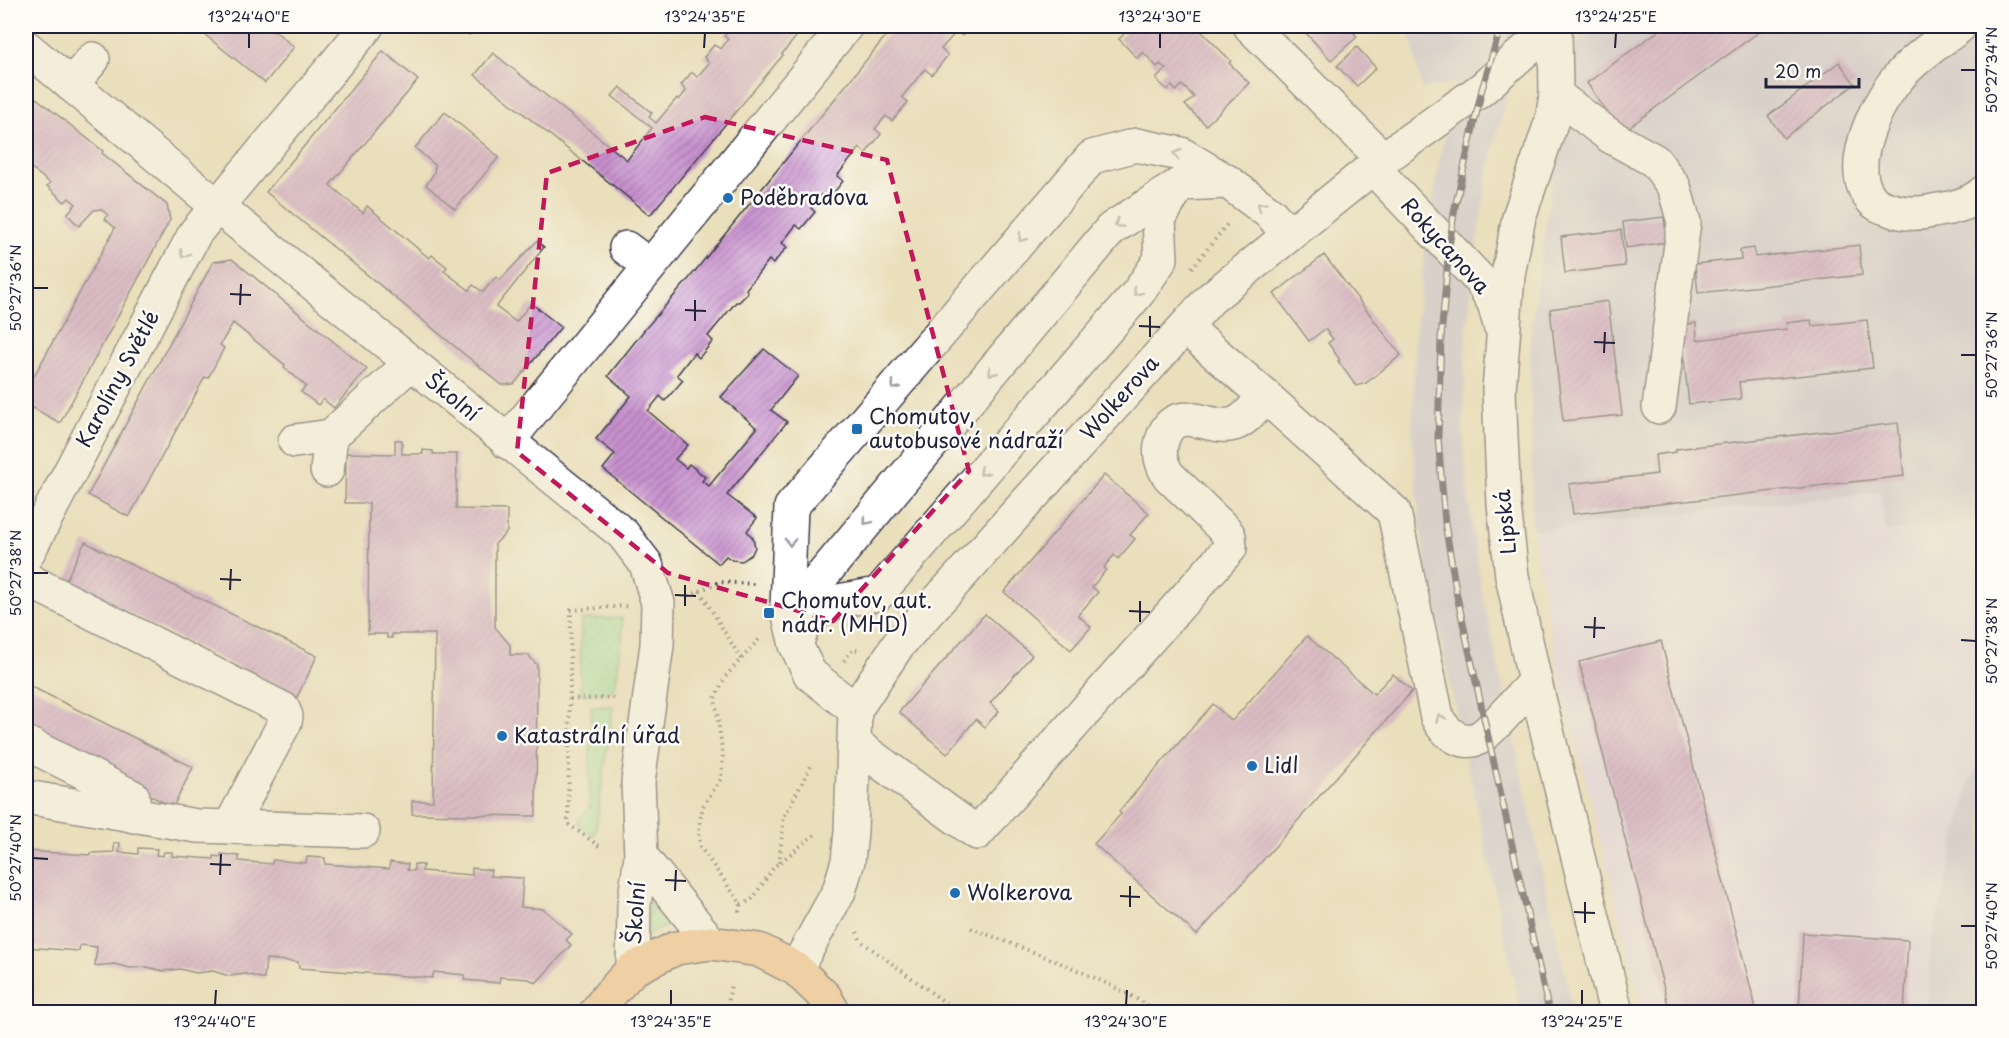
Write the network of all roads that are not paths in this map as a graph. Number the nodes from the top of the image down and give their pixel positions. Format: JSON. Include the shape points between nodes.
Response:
{"nodes":[{"id":1,"x":367,"y":26,"type":"edge"},
{"id":2,"x":846,"y":26,"type":"edge"},
{"id":3,"x":1250,"y":26,"type":"edge"},
{"id":4,"x":1554,"y":26,"type":"edge"},
{"id":5,"x":1960,"y":26,"type":"edge"},
{"id":6,"x":26,"y":47,"type":"edge"},
{"id":7,"x":93,"y":58,"type":"dead end"},
{"id":8,"x":71,"y":85,"type":"junction"},
{"id":9,"x":1556,"y":95,"type":"junction"},
{"id":10,"x":1378,"y":163,"type":"junction"},
{"id":11,"x":1228,"y":182,"type":"junction"},
{"id":12,"x":1180,"y":184,"type":"junction"},
{"id":13,"x":1983,"y":192,"type":"edge"},
{"id":14,"x":217,"y":206,"type":"junction"},
{"id":15,"x":1289,"y":235,"type":"junction"},
{"id":16,"x":1185,"y":327,"type":"junction"},
{"id":17,"x":1502,"y":333,"type":"junction"},
{"id":18,"x":411,"y":363,"type":"junction"},
{"id":19,"x":1265,"y":396,"type":"junction"},
{"id":20,"x":1659,"y":406,"type":"dead end"},
{"id":21,"x":331,"y":436,"type":"junction"},
{"id":22,"x":295,"y":441,"type":"dead end"},
{"id":23,"x":507,"y":442,"type":"junction"},
{"id":24,"x":327,"y":470,"type":"dead end"},
{"id":25,"x":26,"y":556,"type":"edge"},
{"id":26,"x":26,"y":579,"type":"edge"},
{"id":27,"x":796,"y":645,"type":"junction"},
{"id":28,"x":1535,"y":682,"type":"junction"},
{"id":29,"x":855,"y":710,"type":"junction"},
{"id":30,"x":26,"y":742,"type":"edge"},
{"id":31,"x":855,"y":744,"type":"junction"},
{"id":32,"x":26,"y":797,"type":"edge"},
{"id":33,"x":135,"y":816,"type":"junction"},
{"id":34,"x":230,"y":827,"type":"junction"},
{"id":35,"x":363,"y":831,"type":"dead end"},
{"id":36,"x":641,"y":856,"type":"junction"},
{"id":37,"x":711,"y":943,"type":"junction"},
{"id":38,"x":633,"y":969,"type":"junction"},
{"id":39,"x":796,"y":969,"type":"junction"},
{"id":40,"x":596,"y":1012,"type":"edge"},
{"id":41,"x":834,"y":1012,"type":"edge"},
{"id":42,"x":1617,"y":1012,"type":"edge"}],
"edges":[{"from":1,"to":14,"type":"street","name":"Karolíny Světlé"},
{"from":2,"to":23,"type":"street","via":[[638,257]]},
{"from":3,"to":10,"type":"street","name":"Rokycanova"},
{"from":4,"to":9,"type":"street","name":"Lipská"},
{"from":4,"to":10,"type":"street","name":"Wolkerova","via":[[1482,88]]},
{"from":5,"to":13,"type":"street","via":[[1898,78],[1884,99],[1864,141],[1860,160],[1863,183],[1872,201],[1899,212],[1957,207]]},
{"from":6,"to":8,"type":"street","name":"Školní"},
{"from":7,"to":8,"type":"street"},
{"from":8,"to":14,"type":"street","name":"Školní"},
{"from":9,"to":17,"type":"street","name":"Lipská","via":[[1552,120],[1520,217]]},
{"from":9,"to":20,"type":"street","via":[[1610,136],[1655,161],[1674,187],[1684,222]]},
{"from":10,"to":15,"type":"street","name":"Wolkerova"},
{"from":10,"to":17,"type":"street","name":"Rokycanova","via":[[1481,281],[1494,303]]},
{"from":11,"to":12,"type":"street"},
{"from":15,"to":11,"type":"street","one_way":true,"via":[[1271,214]]},
{"from":11,"to":27,"type":"street","one_way":true,"via":[[1181,154],[1136,145],[1092,157],[791,507],[787,607]]},
{"from":12,"to":27,"type":"street","one_way":true,"via":[[1111,229],[801,600]]},
{"from":12,"to":27,"type":"street","one_way":true,"via":[[1159,219],[1161,259],[1138,293],[878,594],[838,601],[807,616]]},
{"from":14,"to":18,"type":"street","name":"Školní"},
{"from":14,"to":25,"type":"street","name":"Karolíny Světlé","one_way":true,"via":[[195,233]]},
{"from":15,"to":16,"type":"street","name":"Wolkerova","via":[[1210,299]]},
{"from":16,"to":19,"type":"street"},
{"from":16,"to":29,"type":"street","name":"Wolkerova","via":[[898,645]]},
{"from":17,"to":28,"type":"street","name":"Lipská","via":[[1499,390],[1503,505],[1512,576]]},
{"from":18,"to":21,"type":"street"},
{"from":18,"to":23,"type":"street","name":"Školní"},
{"from":28,"to":19,"type":"street","one_way":true,"via":[[1475,739],[1458,738],[1446,731],[1437,717],[1394,512]]},
{"from":19,"to":31,"type":"street","via":[[1236,424],[1185,419],[1166,432],[1161,448],[1165,469],[1225,530],[1230,548],[977,833]]},
{"from":21,"to":22,"type":"street"},
{"from":21,"to":24,"type":"street"},
{"from":23,"to":36,"type":"street","name":"Školní","via":[[623,534],[646,564],[658,603],[657,645],[638,782]]},
{"from":26,"to":34,"type":"street","via":[[283,709],[285,722]]},
{"from":27,"to":29,"type":"street","via":[[810,674]]},
{"from":28,"to":42,"type":"street","name":"Lipská"},
{"from":29,"to":31,"type":"street"},
{"from":30,"to":33,"type":"street","via":[[132,797]]},
{"from":31,"to":39,"type":"street","via":[[848,861],[839,891]]},
{"from":32,"to":33,"type":"street"},
{"from":33,"to":34,"type":"street"},
{"from":34,"to":35,"type":"street"},
{"from":36,"to":37,"type":"street","name":"Školní"},
{"from":36,"to":38,"type":"street","name":"Školní","via":[[634,905]]},
{"from":37,"to":38,"type":"main road","via":[[676,948]]},
{"from":37,"to":39,"type":"main road","via":[[759,950]]},
{"from":38,"to":40,"type":"main road"},
{"from":39,"to":41,"type":"main road","via":[[825,997]]}]}
